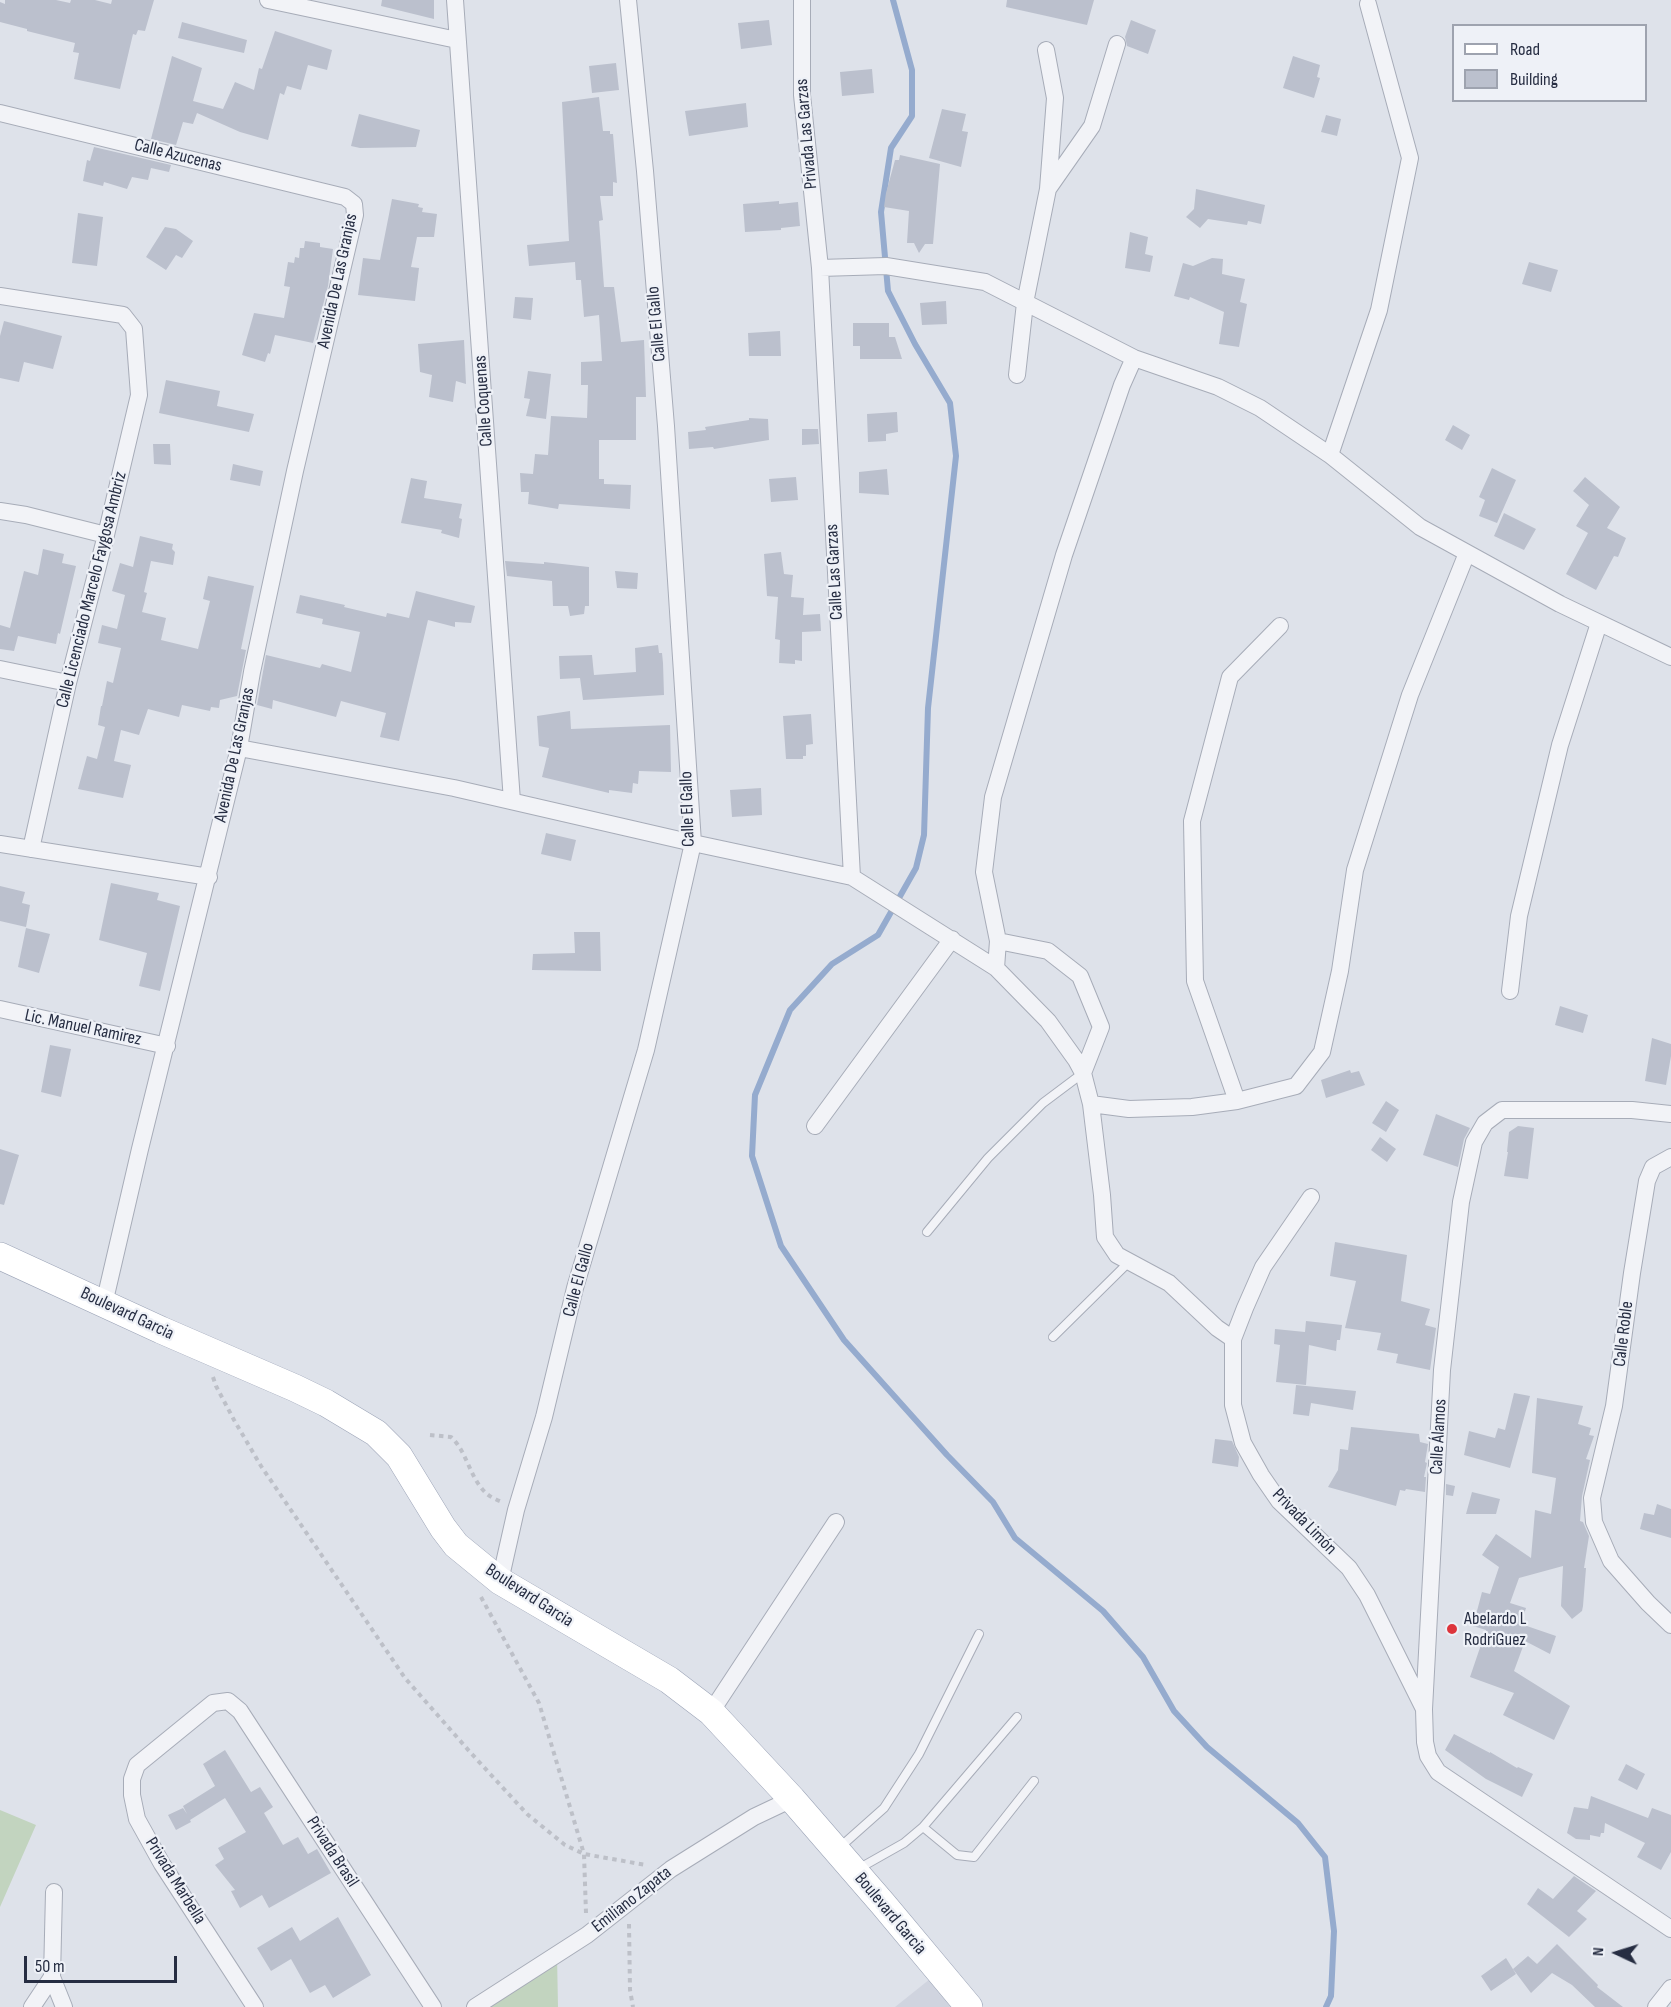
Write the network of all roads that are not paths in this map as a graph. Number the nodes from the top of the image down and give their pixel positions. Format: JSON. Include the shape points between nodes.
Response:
{"nodes":[{"id":1,"x":268,"y":0,"type":"edge"},
{"id":2,"x":455,"y":0,"type":"edge"},
{"id":3,"x":628,"y":0,"type":"edge"},
{"id":4,"x":802,"y":0,"type":"edge"},
{"id":5,"x":1368,"y":4,"type":"dead end"},
{"id":6,"x":457,"y":40,"type":"junction"},
{"id":7,"x":1118,"y":44,"type":"dead end"},
{"id":8,"x":1046,"y":50,"type":"dead end"},
{"id":9,"x":0,"y":113,"type":"edge"},
{"id":10,"x":1048,"y":189,"type":"junction"},
{"id":11,"x":354,"y":204,"type":"joint"},
{"id":12,"x":820,"y":268,"type":"junction"},
{"id":13,"x":0,"y":296,"type":"edge"},
{"id":14,"x":1025,"y":303,"type":"junction"},
{"id":15,"x":1134,"y":358,"type":"junction"},
{"id":16,"x":1017,"y":375,"type":"dead end"},
{"id":17,"x":1330,"y":455,"type":"junction"},
{"id":18,"x":0,"y":511,"type":"edge"},
{"id":19,"x":106,"y":535,"type":"junction"},
{"id":20,"x":1467,"y":553,"type":"junction"},
{"id":21,"x":1599,"y":623,"type":"junction"},
{"id":22,"x":1280,"y":626,"type":"dead end"},
{"id":23,"x":1671,"y":657,"type":"edge"},
{"id":24,"x":0,"y":669,"type":"edge"},
{"id":25,"x":68,"y":683,"type":"junction"},
{"id":26,"x":239,"y":748,"type":"junction"},
{"id":27,"x":512,"y":801,"type":"junction"},
{"id":28,"x":693,"y":843,"type":"junction"},
{"id":29,"x":0,"y":844,"type":"edge"},
{"id":30,"x":31,"y":849,"type":"junction"},
{"id":31,"x":208,"y":877,"type":"junction"},
{"id":32,"x":852,"y":877,"type":"junction"},
{"id":33,"x":952,"y":939,"type":"junction"},
{"id":34,"x":998,"y":941,"type":"junction"},
{"id":35,"x":996,"y":968,"type":"junction"},
{"id":36,"x":1510,"y":991,"type":"dead end"},
{"id":37,"x":0,"y":1009,"type":"edge"},
{"id":38,"x":166,"y":1046,"type":"junction"},
{"id":39,"x":1083,"y":1073,"type":"junction"},
{"id":40,"x":1237,"y":1101,"type":"junction"},
{"id":41,"x":1091,"y":1104,"type":"junction"},
{"id":42,"x":1671,"y":1114,"type":"edge"},
{"id":43,"x":815,"y":1126,"type":"dead end"},
{"id":44,"x":1671,"y":1157,"type":"edge"},
{"id":45,"x":1311,"y":1197,"type":"dead end"},
{"id":46,"x":927,"y":1232,"type":"dead end"},
{"id":47,"x":0,"y":1256,"type":"edge"},
{"id":48,"x":1129,"y":1262,"type":"junction"},
{"id":49,"x":104,"y":1304,"type":"junction"},
{"id":50,"x":1053,"y":1337,"type":"dead end"},
{"id":51,"x":1233,"y":1339,"type":"junction"},
{"id":52,"x":836,"y":1522,"type":"dead end"},
{"id":53,"x":489,"y":1585,"type":"junction"},
{"id":54,"x":1671,"y":1624,"type":"edge"},
{"id":55,"x":980,"y":1634,"type":"dead end"},
{"id":56,"x":228,"y":1701,"type":"joint"},
{"id":57,"x":1424,"y":1709,"type":"junction"},
{"id":58,"x":711,"y":1712,"type":"junction"},
{"id":59,"x":1017,"y":1717,"type":"dead end"},
{"id":60,"x":1034,"y":1781,"type":"dead end"},
{"id":61,"x":792,"y":1799,"type":"junction"},
{"id":62,"x":923,"y":1827,"type":"junction"},
{"id":63,"x":836,"y":1850,"type":"junction"},
{"id":64,"x":855,"y":1871,"type":"junction"},
{"id":65,"x":54,"y":1892,"type":"dead end"},
{"id":66,"x":1671,"y":1929,"type":"edge"},
{"id":67,"x":52,"y":1977,"type":"junction"},
{"id":68,"x":1671,"y":1988,"type":"edge"},
{"id":69,"x":32,"y":2007,"type":"edge"},
{"id":70,"x":64,"y":2007,"type":"edge"},
{"id":71,"x":255,"y":2007,"type":"edge"},
{"id":72,"x":433,"y":2007,"type":"edge"},
{"id":73,"x":475,"y":2007,"type":"edge"},
{"id":74,"x":969,"y":2007,"type":"edge"},
{"id":75,"x":1656,"y":2007,"type":"edge"}],
"edges":[{"from":1,"to":6,"type":"street"},
{"from":2,"to":6,"type":"street","name":"Calle Coquenas"},
{"from":3,"to":28,"type":"street","name":"Calle El Gallo","via":[[666,426]]},
{"from":4,"to":12,"type":"street","name":"Privada Las Garzas","via":[[802,95]]},
{"from":5,"to":17,"type":"street","via":[[1410,158],[1379,310]]},
{"from":6,"to":27,"type":"street","name":"Calle Coquenas"},
{"from":7,"to":10,"type":"street","via":[[1092,126]]},
{"from":8,"to":10,"type":"street","via":[[1055,98]]},
{"from":9,"to":11,"type":"street","name":"Calle Azucenas","via":[[345,197]]},
{"from":10,"to":14,"type":"street"},
{"from":11,"to":26,"type":"street","name":"Avenida De Las Granjas","via":[[355,215],[295,471]]},
{"from":12,"to":14,"type":"street","via":[[886,266],[985,282]]},
{"from":12,"to":32,"type":"street","name":"Calle Las Garzas"},
{"from":13,"to":19,"type":"street","name":"Calle Licenciado Marcelo Faygosa Ambriz","via":[[123,315],[134,329],[139,395]]},
{"from":14,"to":15,"type":"street"},
{"from":14,"to":16,"type":"street"},
{"from":15,"to":17,"type":"street","via":[[1218,387],[1260,408]]},
{"from":15,"to":34,"type":"street","via":[[1064,555],[993,797],[984,872]]},
{"from":17,"to":20,"type":"street","via":[[1420,527]]},
{"from":18,"to":19,"type":"street"},
{"from":19,"to":25,"type":"street","name":"Calle Licenciado Marcelo Faygosa Ambriz"},
{"from":20,"to":21,"type":"street"},
{"from":20,"to":40,"type":"street","via":[[1410,695],[1355,870],[1340,971],[1322,1052],[1296,1086]]},
{"from":21,"to":23,"type":"street"},
{"from":21,"to":36,"type":"street","via":[[1560,745],[1519,916]]},
{"from":22,"to":40,"type":"street","via":[[1230,677],[1191,821],[1195,981]]},
{"from":24,"to":25,"type":"street"},
{"from":25,"to":30,"type":"street","name":"Calle Licenciado Marcelo Faygosa Ambriz"},
{"from":26,"to":27,"type":"street"},
{"from":26,"to":31,"type":"street","name":"Avenida De Las Granjas"},
{"from":27,"to":28,"type":"street"},
{"from":28,"to":32,"type":"street"},
{"from":28,"to":53,"type":"street","name":"Calle El Gallo","via":[[646,1050],[575,1288],[544,1417]]},
{"from":29,"to":30,"type":"street"},
{"from":30,"to":31,"type":"street"},
{"from":31,"to":38,"type":"street","name":"Avenida De Las Granjas"},
{"from":32,"to":33,"type":"street"},
{"from":33,"to":35,"type":"street"},
{"from":33,"to":43,"type":"street"},
{"from":34,"to":35,"type":"street"},
{"from":34,"to":39,"type":"street","via":[[1048,951],[1080,976],[1101,1027]]},
{"from":35,"to":39,"type":"street","via":[[1048,1022]]},
{"from":37,"to":38,"type":"street","name":"Lic. Manuel Ramirez"},
{"from":38,"to":49,"type":"street","name":"Avenida De Las Granjas"},
{"from":39,"to":41,"type":"street"},
{"from":39,"to":46,"type":"lane","via":[[1043,1104],[988,1158]]},
{"from":40,"to":41,"type":"street","via":[[1129,1109]]},
{"from":41,"to":48,"type":"street","via":[[1105,1237],[1117,1255]]},
{"from":42,"to":57,"type":"street","name":"Calle Álamos","via":[[1632,1110],[1502,1110],[1485,1124],[1474,1142],[1461,1202],[1442,1370]]},
{"from":44,"to":54,"type":"street","name":"Calle Roble","via":[[1653,1167],[1647,1181],[1614,1406],[1592,1498],[1594,1522],[1611,1561]]},
{"from":45,"to":51,"type":"street","name":"Privada Limón","via":[[1263,1267]]},
{"from":47,"to":49,"type":"main road","name":"Boulevard Garcia"},
{"from":48,"to":50,"type":"lane"},
{"from":48,"to":51,"type":"street","via":[[1169,1283]]},
{"from":49,"to":53,"type":"main road","name":"Boulevard Garcia","via":[[326,1403],[376,1433],[399,1456],[443,1528]]},
{"from":51,"to":57,"type":"street","name":"Privada Limón","via":[[1233,1405],[1243,1443],[1279,1501],[1349,1568],[1367,1595]]},
{"from":52,"to":58,"type":"street"},
{"from":53,"to":58,"type":"main road","name":"Boulevard Garcia","via":[[669,1680]]},
{"from":55,"to":63,"type":"lane","via":[[919,1754],[884,1808]]},
{"from":56,"to":71,"type":"street","name":"Privada Marbella","via":[[213,1703],[137,1765],[132,1795],[137,1819],[162,1864]]},
{"from":56,"to":72,"type":"street","name":"Privada Brasil","via":[[240,1711]]},
{"from":57,"to":66,"type":"street","name":"Calle Álamos","via":[[1428,1756],[1438,1772]]},
{"from":58,"to":61,"type":"main road","name":"Boulevard Garcia"},
{"from":59,"to":62,"type":"lane"},
{"from":60,"to":62,"type":"lane","via":[[974,1857],[957,1855]]},
{"from":61,"to":63,"type":"main road","name":"Boulevard Garcia"},
{"from":61,"to":73,"type":"street","name":"Emiliano Zapata","via":[[754,1817],[671,1869],[587,1935]]},
{"from":62,"to":64,"type":"lane","via":[[904,1843]]},
{"from":63,"to":64,"type":"main road","name":"Boulevard Garcia"},
{"from":64,"to":74,"type":"main road","name":"Boulevard Garcia"},
{"from":65,"to":67,"type":"street"},
{"from":67,"to":69,"type":"street"},
{"from":67,"to":70,"type":"street"},
{"from":68,"to":75,"type":"street"}]}
